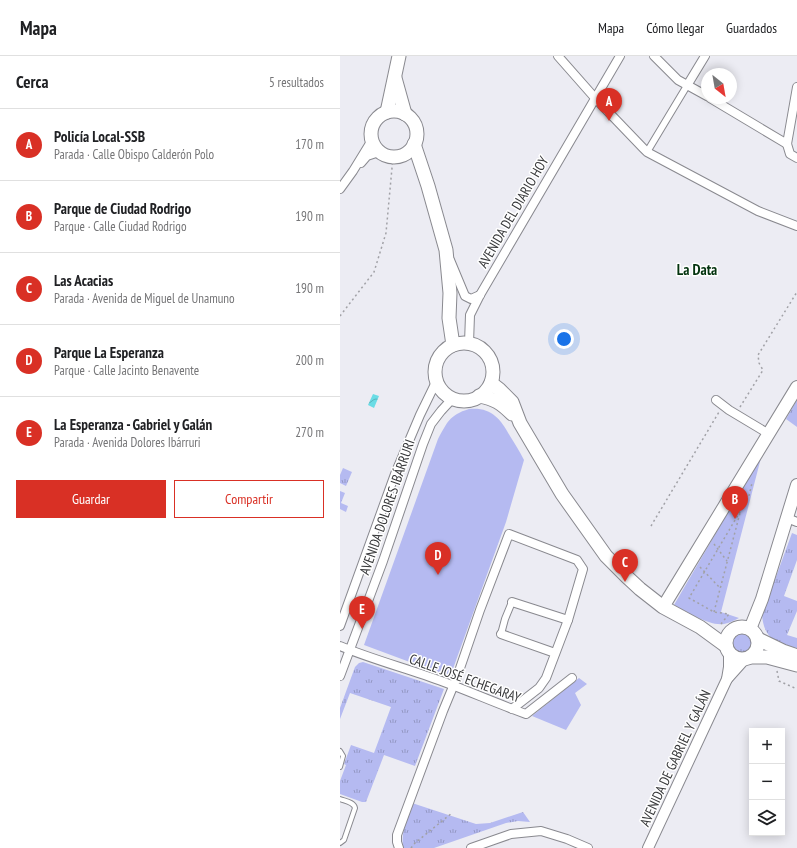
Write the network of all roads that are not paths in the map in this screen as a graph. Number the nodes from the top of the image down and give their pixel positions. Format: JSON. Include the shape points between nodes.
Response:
{"nodes":[{"id":1,"x":399,"y":56,"type":"edge"},
{"id":2,"x":558,"y":56,"type":"edge"},
{"id":3,"x":620,"y":56,"type":"edge"},
{"id":4,"x":654,"y":56,"type":"edge"},
{"id":5,"x":705,"y":56,"type":"edge"},
{"id":6,"x":395,"y":77,"type":"junction"},
{"id":7,"x":688,"y":84,"type":"junction"},
{"id":8,"x":797,"y":87,"type":"edge"},
{"id":9,"x":701,"y":92,"type":"edge"},
{"id":10,"x":595,"y":98,"type":"junction"},
{"id":11,"x":720,"y":104,"type":"edge"},
{"id":12,"x":387,"y":112,"type":"junction"},
{"id":13,"x":405,"y":114,"type":"junction"},
{"id":14,"x":372,"y":140,"type":"junction"},
{"id":15,"x":414,"y":144,"type":"junction"},
{"id":16,"x":787,"y":144,"type":"junction"},
{"id":17,"x":379,"y":152,"type":"junction"},
{"id":18,"x":647,"y":152,"type":"junction"},
{"id":19,"x":399,"y":156,"type":"junction"},
{"id":20,"x":797,"y":158,"type":"edge"},
{"id":21,"x":422,"y":169,"type":"junction"},
{"id":22,"x":353,"y":171,"type":"junction"},
{"id":23,"x":340,"y":189,"type":"edge"},
{"id":24,"x":797,"y":226,"type":"edge"},
{"id":25,"x":446,"y":250,"type":"junction"},
{"id":26,"x":480,"y":295,"type":"junction"},
{"id":27,"x":469,"y":343,"type":"junction"},
{"id":28,"x":453,"y":345,"type":"junction"},
{"id":29,"x":437,"y":380,"type":"junction"},
{"id":30,"x":491,"y":383,"type":"junction"},
{"id":31,"x":797,"y":387,"type":"edge"},
{"id":32,"x":479,"y":396,"type":"junction"},
{"id":33,"x":453,"y":398,"type":"junction"},
{"id":34,"x":720,"y":403,"type":"road end"},
{"id":35,"x":520,"y":423,"type":"junction"},
{"id":36,"x":769,"y":434,"type":"junction"},
{"id":37,"x":797,"y":485,"type":"edge"},
{"id":38,"x":792,"y":520,"type":"edge"},
{"id":39,"x":512,"y":602,"type":"joint"},
{"id":40,"x":663,"y":607,"type":"junction"},
{"id":41,"x":568,"y":620,"type":"junction"},
{"id":42,"x":340,"y":626,"type":"edge"},
{"id":43,"x":700,"y":627,"type":"junction"},
{"id":44,"x":726,"y":628,"type":"junction"},
{"id":45,"x":502,"y":634,"type":"joint"},
{"id":46,"x":754,"y":634,"type":"junction"},
{"id":47,"x":340,"y":646,"type":"edge"},
{"id":48,"x":728,"y":649,"type":"junction"},
{"id":49,"x":350,"y":650,"type":"junction"},
{"id":50,"x":555,"y":653,"type":"junction"},
{"id":51,"x":797,"y":656,"type":"edge"},
{"id":52,"x":748,"y":658,"type":"junction"},
{"id":53,"x":797,"y":665,"type":"edge"},
{"id":54,"x":340,"y":676,"type":"edge"},
{"id":55,"x":572,"y":678,"type":"dead end"},
{"id":56,"x":727,"y":679,"type":"junction"},
{"id":57,"x":453,"y":686,"type":"junction"},
{"id":58,"x":512,"y":709,"type":"junction"},
{"id":59,"x":340,"y":751,"type":"edge"},
{"id":60,"x":340,"y":767,"type":"edge"},
{"id":61,"x":340,"y":799,"type":"edge"},
{"id":62,"x":340,"y":843,"type":"edge"},
{"id":63,"x":399,"y":848,"type":"edge"},
{"id":64,"x":471,"y":848,"type":"edge"},
{"id":65,"x":588,"y":848,"type":"edge"},
{"id":66,"x":648,"y":848,"type":"edge"}],
"edges":[{"from":1,"to":6,"type":"main road"},
{"from":2,"to":10,"type":"street"},
{"from":3,"to":10,"type":"street","name":"AVENIDA DEL DIARIO HOY"},
{"from":4,"to":7,"type":"street","via":[[678,80]]},
{"from":5,"to":7,"type":"street"},
{"from":6,"to":12,"type":"main road"},
{"from":6,"to":13,"type":"main road"},
{"from":7,"to":9,"type":"street"},
{"from":7,"to":18,"type":"street"},
{"from":8,"to":16,"type":"street"},
{"from":10,"to":18,"type":"street"},
{"from":10,"to":26,"type":"street","name":"AVENIDA DEL DIARIO HOY"},
{"from":11,"to":16,"type":"street"},
{"from":12,"to":13,"type":"main road"},
{"from":12,"to":14,"type":"main road","via":[[376,120],[371,133]]},
{"from":13,"to":15,"type":"main road","via":[[416,126]]},
{"from":14,"to":17,"type":"main road"},
{"from":14,"to":22,"type":"street"},
{"from":15,"to":19,"type":"main road","via":[[408,152]]},
{"from":15,"to":21,"type":"main road"},
{"from":16,"to":20,"type":"street","via":[[790,154]]},
{"from":17,"to":19,"type":"main road","via":[[386,156]]},
{"from":17,"to":22,"type":"street","via":[[367,156]]},
{"from":18,"to":24,"type":"street","via":[[758,211]]},
{"from":19,"to":21,"type":"main road"},
{"from":21,"to":25,"type":"main road"},
{"from":22,"to":23,"type":"street"},
{"from":25,"to":26,"type":"street","via":[[465,296],[471,299]]},
{"from":25,"to":28,"type":"main road","via":[[450,293],[449,318]]},
{"from":26,"to":27,"type":"street","name":"AVENIDA DEL DIARIO HOY","via":[[470,316]]},
{"from":27,"to":28,"type":"main road"},
{"from":27,"to":30,"type":"main road","via":[[481,348],[490,358],[493,366]]},
{"from":28,"to":29,"type":"main road","via":[[440,356],[437,363]]},
{"from":29,"to":33,"type":"main road","via":[[440,388]]},
{"from":29,"to":42,"type":"street","name":"AVENIDA DOLORES IBÁRRURI","via":[[395,474]]},
{"from":30,"to":32,"type":"main road"},
{"from":30,"to":35,"type":"main road","via":[[512,402]]},
{"from":31,"to":36,"type":"main road"},
{"from":32,"to":33,"type":"main road","via":[[471,400]]},
{"from":32,"to":35,"type":"main road","via":[[502,404]]},
{"from":33,"to":49,"type":"street","name":"AVENIDA DOLORES IBÁRRURI","via":[[428,431]]},
{"from":34,"to":36,"type":"street"},
{"from":35,"to":40,"type":"main road","via":[[562,494],[606,556]]},
{"from":36,"to":40,"type":"main road"},
{"from":37,"to":38,"type":"main road"},
{"from":38,"to":46,"type":"main road","via":[[762,599]]},
{"from":39,"to":41,"type":"street"},
{"from":39,"to":45,"type":"street"},
{"from":40,"to":43,"type":"main road"},
{"from":41,"to":50,"type":"street"},
{"from":41,"to":57,"type":"street","via":[[583,569],[577,560],[509,534]]},
{"from":43,"to":44,"type":"main road"},
{"from":43,"to":48,"type":"main road"},
{"from":44,"to":46,"type":"main road","via":[[743,627]]},
{"from":44,"to":48,"type":"main road"},
{"from":45,"to":50,"type":"street"},
{"from":46,"to":51,"type":"main road"},
{"from":46,"to":52,"type":"main road","via":[[759,644],[754,654]]},
{"from":47,"to":49,"type":"street","name":"CALLE JOSÉ ECHEGARAY"},
{"from":48,"to":52,"type":"main road","via":[[733,657]]},
{"from":48,"to":56,"type":"street","name":"AVENIDA DE GABRIEL Y GALÁN"},
{"from":49,"to":54,"type":"street","name":"AVENIDA DOLORES IBÁRRURI"},
{"from":49,"to":57,"type":"street","name":"CALLE JOSÉ ECHEGARAY"},
{"from":50,"to":58,"type":"street","via":[[540,688]]},
{"from":52,"to":53,"type":"main road","via":[[767,657]]},
{"from":52,"to":56,"type":"street","name":"AVENIDA DE GABRIEL Y GALÁN"},
{"from":55,"to":58,"type":"street","name":"CALLE JOSÉ ECHEGARAY","via":[[526,714]]},
{"from":56,"to":66,"type":"street","name":"AVENIDA DE GABRIEL Y GALÁN"},
{"from":57,"to":58,"type":"street","name":"CALLE JOSÉ ECHEGARAY"},
{"from":57,"to":63,"type":"street","via":[[397,835]]},
{"from":59,"to":60,"type":"lane","via":[[343,756]]},
{"from":61,"to":62,"type":"lane","via":[[352,803],[355,808],[344,840]]},
{"from":64,"to":65,"type":"street","via":[[511,834],[541,831]]}]}
